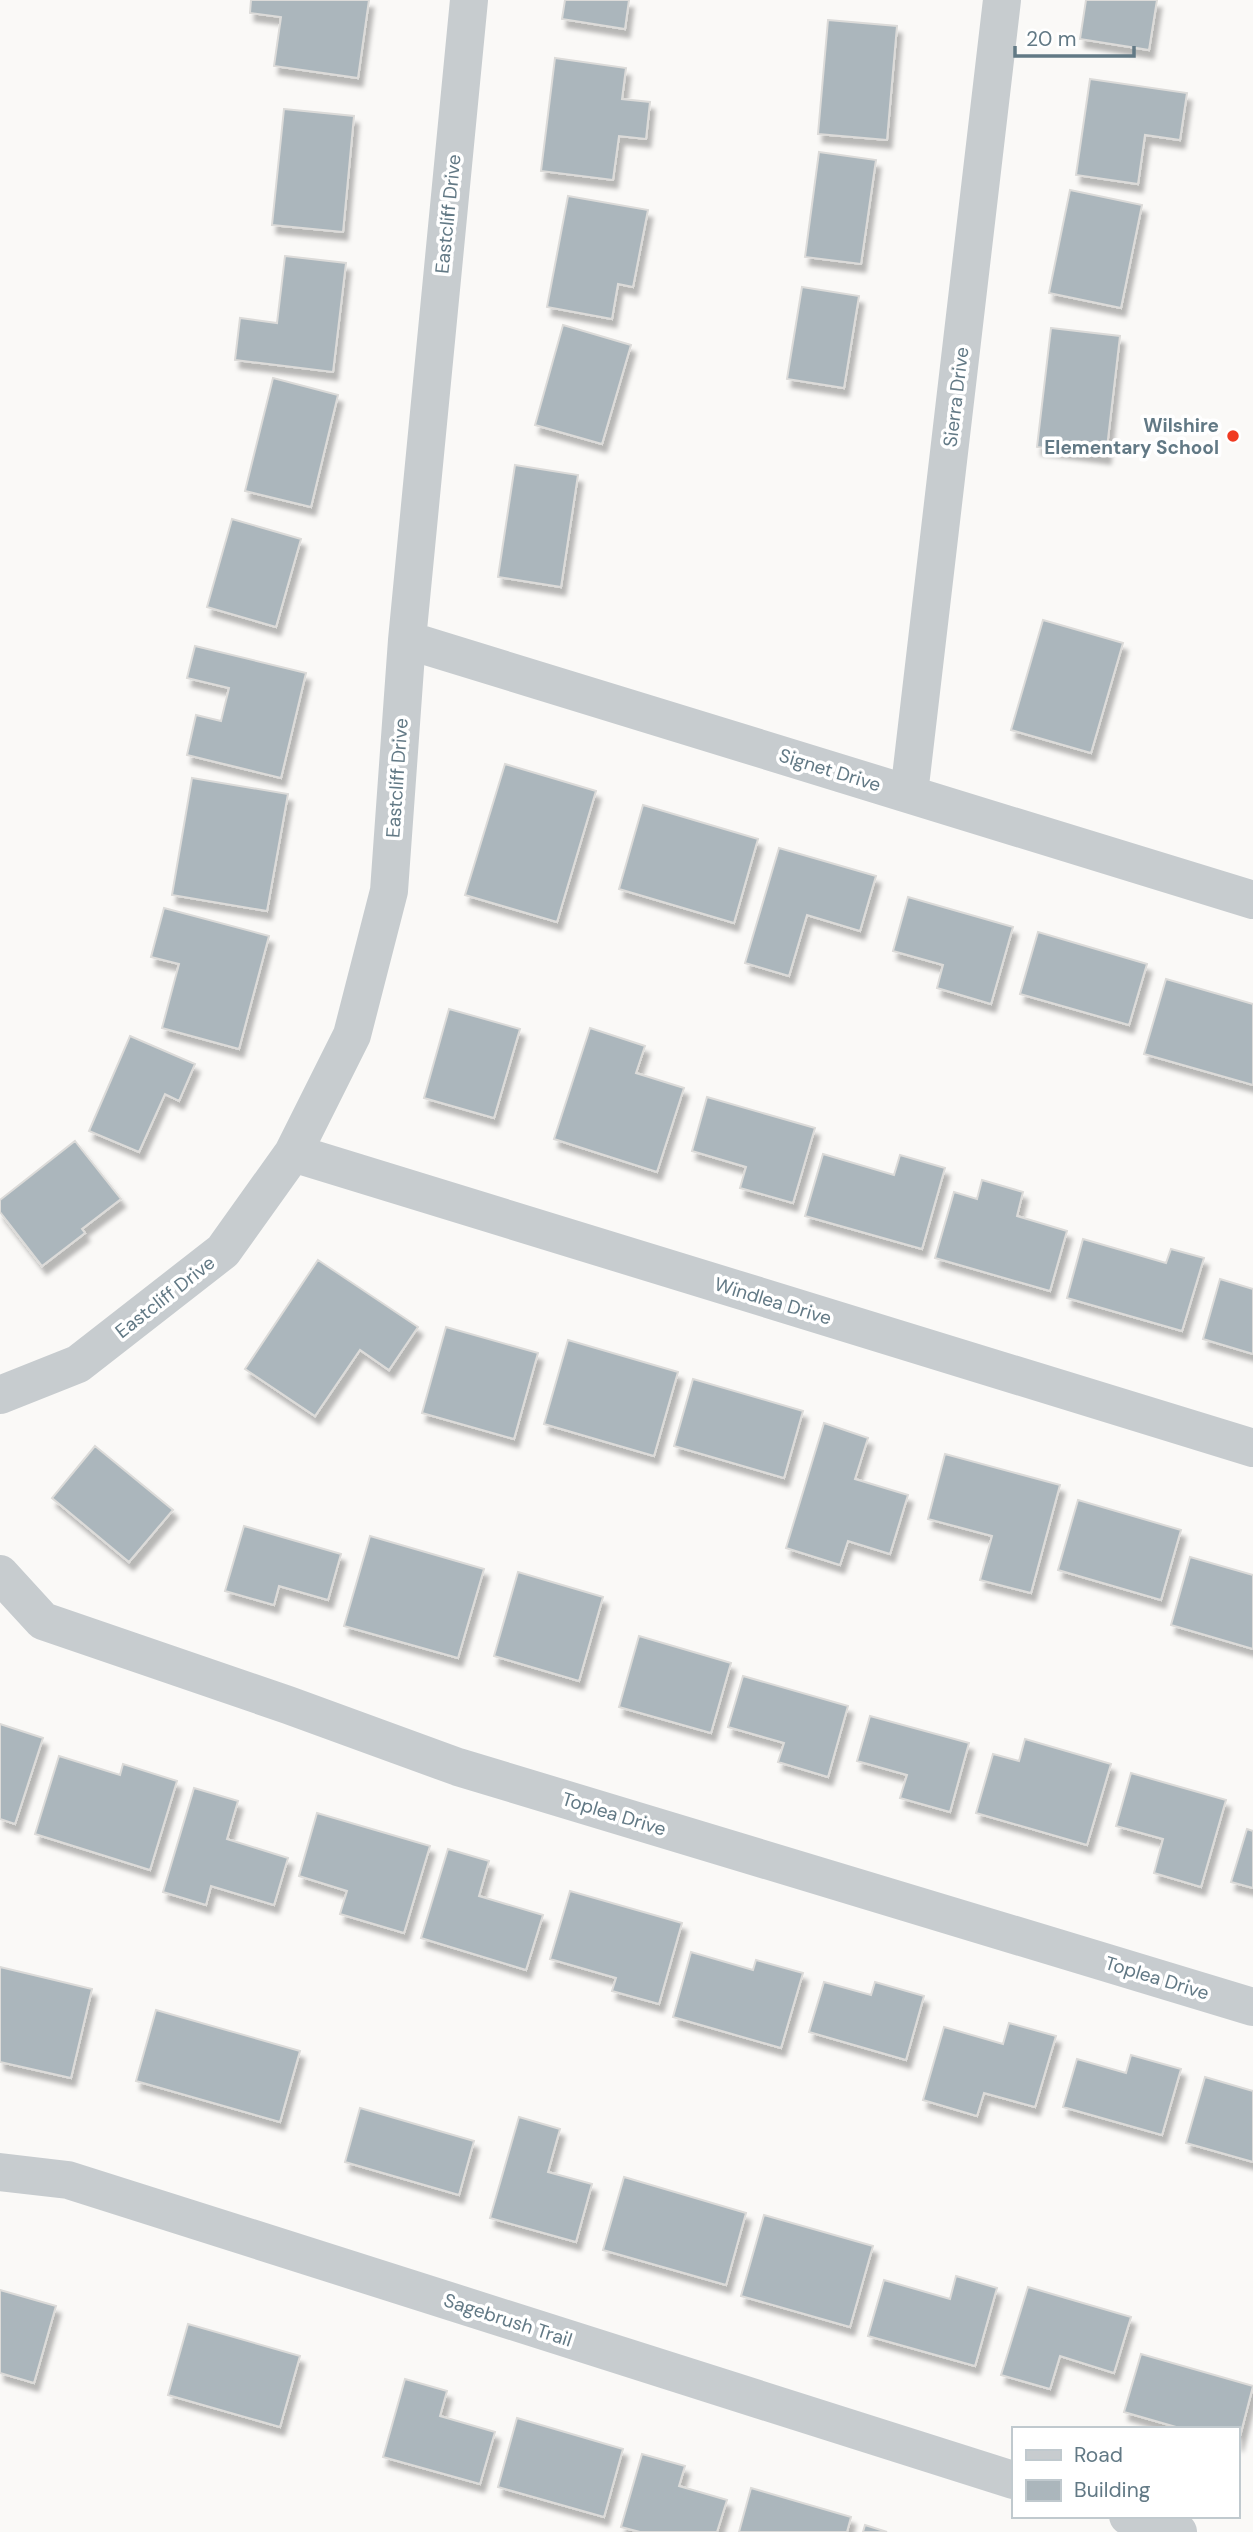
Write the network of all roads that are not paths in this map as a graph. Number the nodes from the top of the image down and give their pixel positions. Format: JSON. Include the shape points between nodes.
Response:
{"nodes":[{"id":1,"x":469,"y":0,"type":"edge"},
{"id":2,"x":1002,"y":0,"type":"edge"},
{"id":3,"x":407,"y":640,"type":"junction"},
{"id":4,"x":909,"y":794,"type":"junction"},
{"id":5,"x":1253,"y":900,"type":"edge"},
{"id":6,"x":293,"y":1153,"type":"junction"},
{"id":7,"x":0,"y":1395,"type":"edge"},
{"id":8,"x":1253,"y":1448,"type":"edge"},
{"id":9,"x":0,"y":1574,"type":"edge"},
{"id":10,"x":1253,"y":2007,"type":"edge"},
{"id":11,"x":0,"y":2172,"type":"edge"},
{"id":12,"x":1012,"y":2480,"type":"edge"},
{"id":13,"x":1134,"y":2518,"type":"edge"},
{"id":14,"x":1178,"y":2532,"type":"edge"}],
"edges":[{"from":1,"to":3,"type":"street","name":"Eastcliff Drive"},
{"from":2,"to":4,"type":"street","name":"Sierra Drive"},
{"from":3,"to":4,"type":"street","name":"Signet Drive"},
{"from":3,"to":6,"type":"street","name":"Eastcliff Drive","via":[[389,891],[352,1035]]},
{"from":4,"to":5,"type":"street","name":"Signet Drive"},
{"from":6,"to":7,"type":"street","name":"Eastcliff Drive","via":[[223,1251],[78,1364]]},
{"from":6,"to":8,"type":"street","name":"Windlea Drive"},
{"from":9,"to":10,"type":"street","name":"Toplea Drive","via":[[43,1621],[458,1767]]},
{"from":11,"to":12,"type":"street","name":"Sagebrush Trail","via":[[68,2180]]},
{"from":13,"to":14,"type":"street"}]}
